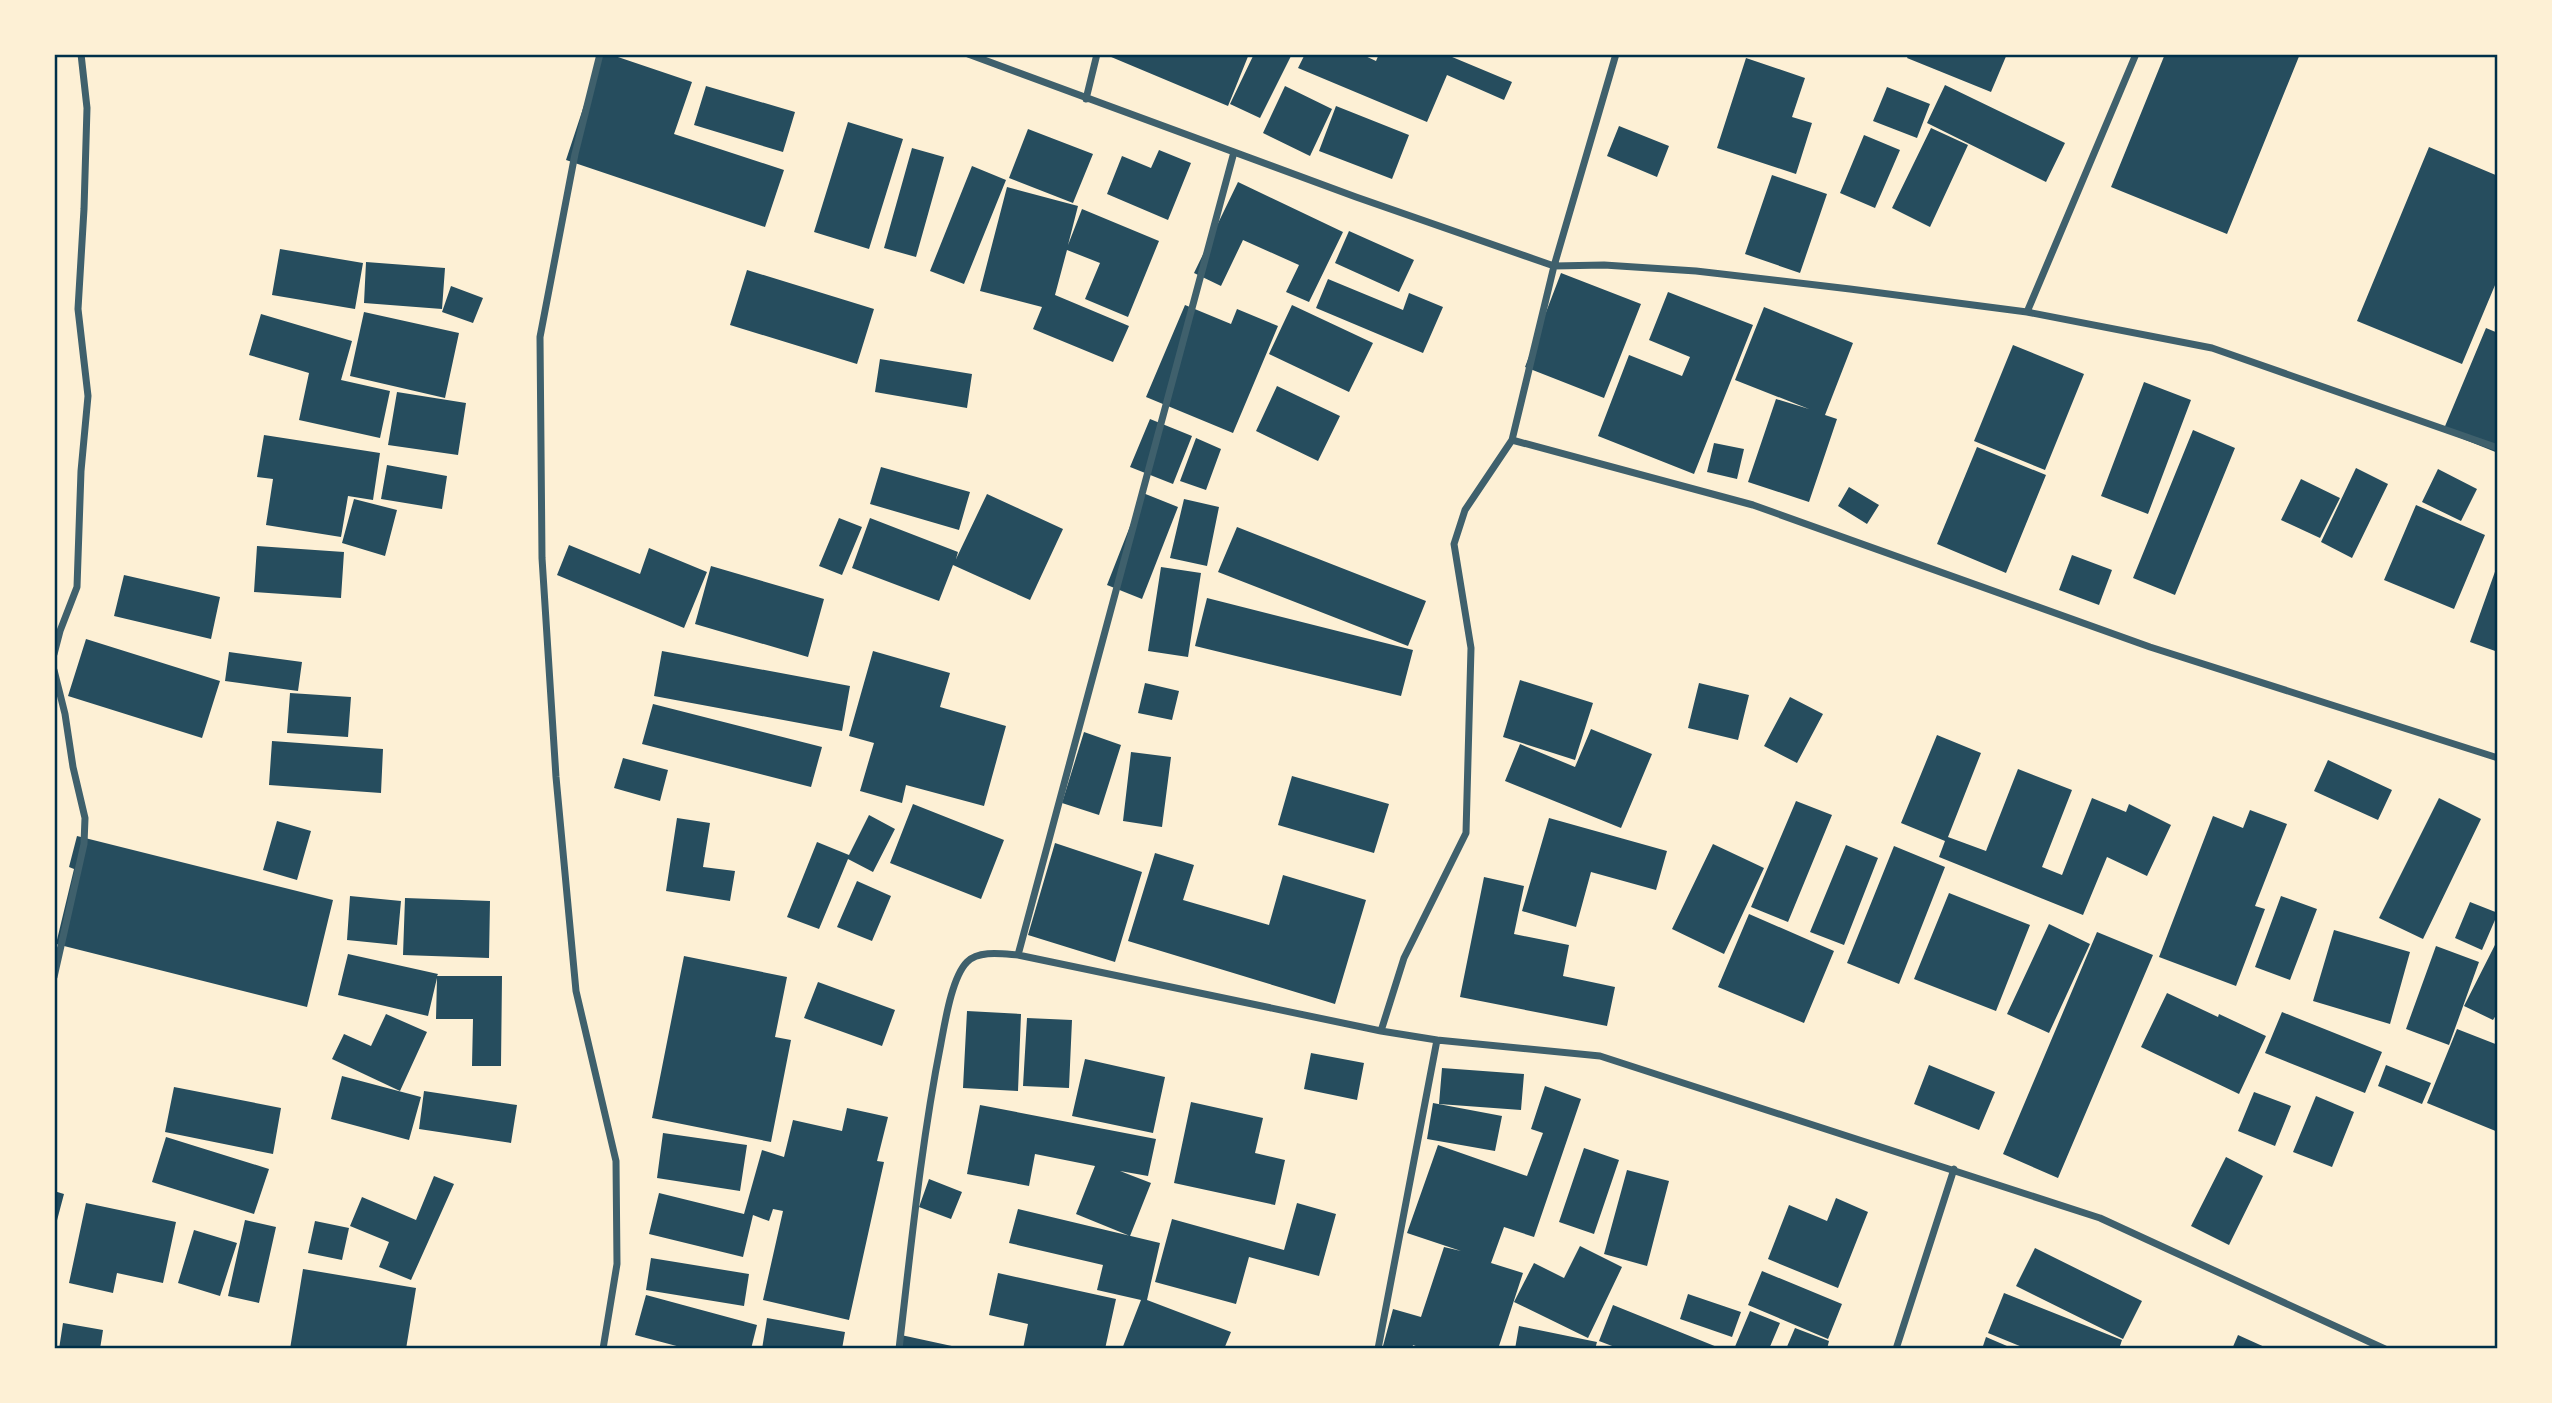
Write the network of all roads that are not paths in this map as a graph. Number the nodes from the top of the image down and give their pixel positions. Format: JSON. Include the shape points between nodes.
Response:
{"nodes":[{"id":1,"x":81,"y":54,"type":"edge"},
{"id":2,"x":600,"y":54,"type":"edge"},
{"id":3,"x":968,"y":54,"type":"edge"},
{"id":4,"x":1097,"y":54,"type":"edge"},
{"id":5,"x":1616,"y":54,"type":"edge"},
{"id":6,"x":2136,"y":54,"type":"edge"},
{"id":7,"x":1086,"y":99,"type":"junction"},
{"id":8,"x":1234,"y":152,"type":"junction"},
{"id":9,"x":1554,"y":266,"type":"junction"},
{"id":10,"x":2027,"y":312,"type":"junction"},
{"id":11,"x":1512,"y":440,"type":"junction"},
{"id":12,"x":2498,"y":447,"type":"edge"},
{"id":13,"x":54,"y":654,"type":"edge"},
{"id":14,"x":54,"y":670,"type":"edge"},
{"id":15,"x":2498,"y":758,"type":"edge"},
{"id":16,"x":1018,"y":955,"type":"junction"},
{"id":17,"x":54,"y":977,"type":"edge"},
{"id":18,"x":1381,"y":1031,"type":"junction"},
{"id":19,"x":1437,"y":1040,"type":"junction"},
{"id":20,"x":1954,"y":1169,"type":"junction"},
{"id":21,"x":603,"y":1349,"type":"edge"},
{"id":22,"x":899,"y":1349,"type":"edge"},
{"id":23,"x":1378,"y":1349,"type":"edge"},
{"id":24,"x":1896,"y":1349,"type":"edge"},
{"id":25,"x":2385,"y":1349,"type":"edge"}],
"edges":[{"from":1,"to":13,"type":"street","via":[[87,108],[78,309],[88,396],[77,587]]},
{"from":2,"to":21,"type":"street","via":[[575,154],[540,337],[542,558],[560,817],[576,990],[615,1161],[617,1264]]},
{"from":3,"to":7,"type":"street"},
{"from":4,"to":7,"type":"street"},
{"from":5,"to":9,"type":"street"},
{"from":6,"to":10,"type":"street"},
{"from":7,"to":8,"type":"street"},
{"from":8,"to":9,"type":"street"},
{"from":8,"to":16,"type":"street"},
{"from":9,"to":10,"type":"street","via":[[1696,271]]},
{"from":9,"to":11,"type":"street"},
{"from":10,"to":12,"type":"street","via":[[2212,348]]},
{"from":11,"to":15,"type":"street","via":[[1753,505],[2150,647]]},
{"from":11,"to":18,"type":"street","via":[[1465,510],[1454,544],[1471,648],[1466,833],[1404,958]]},
{"from":14,"to":17,"type":"street","via":[[85,818],[84,844]]},
{"from":16,"to":18,"type":"street"},
{"from":16,"to":22,"type":"street","via":[[985,954],[967,961],[947,1009]]},
{"from":18,"to":19,"type":"street"},
{"from":19,"to":20,"type":"street","via":[[1600,1056]]},
{"from":19,"to":23,"type":"street"},
{"from":20,"to":24,"type":"street"},
{"from":20,"to":25,"type":"street","via":[[2099,1218]]}]}
